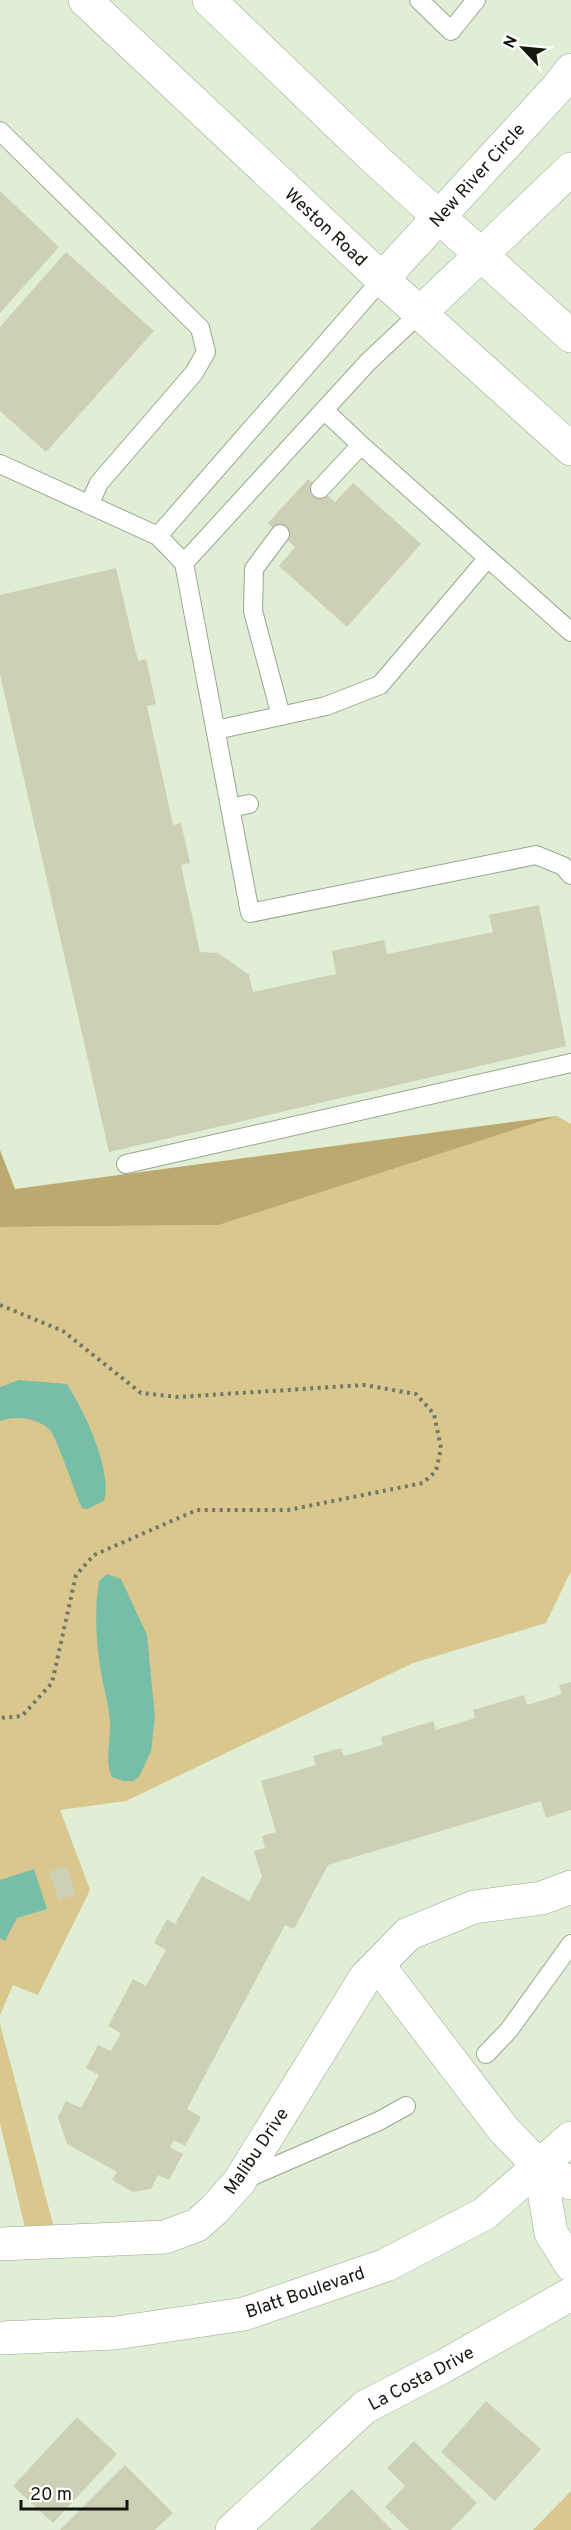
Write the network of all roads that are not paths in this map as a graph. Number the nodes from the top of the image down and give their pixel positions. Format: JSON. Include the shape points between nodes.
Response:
{"nodes":[{"id":1,"x":85,"y":0,"type":"edge"},
{"id":2,"x":209,"y":0,"type":"edge"},
{"id":3,"x":419,"y":0,"type":"edge"},
{"id":4,"x":476,"y":0,"type":"edge"},
{"id":5,"x":571,"y":70,"type":"edge"},
{"id":6,"x":0,"y":131,"type":"edge"},
{"id":7,"x":571,"y":169,"type":"edge"},
{"id":8,"x":439,"y":217,"type":"junction"},
{"id":9,"x":482,"y":255,"type":"junction"},
{"id":10,"x":382,"y":279,"type":"junction"},
{"id":11,"x":420,"y":313,"type":"junction"},
{"id":12,"x":571,"y":336,"type":"edge"},
{"id":13,"x":324,"y":410,"type":"junction"},
{"id":14,"x":361,"y":445,"type":"junction"},
{"id":15,"x":571,"y":448,"type":"edge"},
{"id":16,"x":0,"y":464,"type":"edge"},
{"id":17,"x":320,"y":489,"type":"dead end"},
{"id":18,"x":89,"y":505,"type":"junction"},
{"id":19,"x":280,"y":534,"type":"dead end"},
{"id":20,"x":158,"y":536,"type":"junction"},
{"id":21,"x":487,"y":559,"type":"junction"},
{"id":22,"x":184,"y":563,"type":"junction"},
{"id":23,"x":571,"y":632,"type":"edge"},
{"id":24,"x":281,"y":716,"type":"junction"},
{"id":25,"x":216,"y":730,"type":"junction"},
{"id":26,"x":249,"y":804,"type":"dead end"},
{"id":27,"x":230,"y":808,"type":"junction"},
{"id":28,"x":571,"y":875,"type":"edge"},
{"id":29,"x":571,"y":1063,"type":"edge"},
{"id":30,"x":126,"y":1164,"type":"dead end"},
{"id":31,"x":571,"y":1887,"type":"edge"},
{"id":32,"x":571,"y":1944,"type":"edge"},
{"id":33,"x":378,"y":1965,"type":"junction"},
{"id":34,"x":486,"y":2054,"type":"dead end"},
{"id":35,"x":406,"y":2106,"type":"dead end"},
{"id":36,"x":571,"y":2138,"type":"edge"},
{"id":37,"x":540,"y":2167,"type":"junction"},
{"id":38,"x":239,"y":2182,"type":"junction"},
{"id":39,"x":571,"y":2183,"type":"edge"},
{"id":40,"x":0,"y":2244,"type":"edge"},
{"id":41,"x":571,"y":2265,"type":"edge"},
{"id":42,"x":571,"y":2294,"type":"edge"},
{"id":43,"x":0,"y":2338,"type":"edge"},
{"id":44,"x":232,"y":2530,"type":"edge"}],
"edges":[{"from":1,"to":10,"type":"street","name":"Weston Road"},
{"from":2,"to":8,"type":"street"},
{"from":3,"to":4,"type":"lane","via":[[451,31]]},
{"from":5,"to":8,"type":"street","name":"New River Circle"},
{"from":6,"to":18,"type":"lane","via":[[200,328],[206,352],[194,373],[99,483]]},
{"from":7,"to":9,"type":"street"},
{"from":8,"to":9,"type":"street"},
{"from":8,"to":10,"type":"street","name":"New River Circle"},
{"from":9,"to":11,"type":"street"},
{"from":9,"to":12,"type":"street"},
{"from":10,"to":11,"type":"street","name":"Weston Road"},
{"from":10,"to":20,"type":"lane"},
{"from":11,"to":13,"type":"lane"},
{"from":11,"to":15,"type":"street","name":"Weston Road"},
{"from":13,"to":14,"type":"lane"},
{"from":13,"to":22,"type":"lane"},
{"from":14,"to":17,"type":"lane"},
{"from":14,"to":21,"type":"lane"},
{"from":16,"to":18,"type":"lane"},
{"from":18,"to":20,"type":"lane"},
{"from":19,"to":24,"type":"lane","via":[[254,569],[253,611]]},
{"from":20,"to":22,"type":"lane"},
{"from":21,"to":23,"type":"lane"},
{"from":21,"to":24,"type":"lane","via":[[380,685],[326,706]]},
{"from":22,"to":25,"type":"lane"},
{"from":24,"to":25,"type":"lane"},
{"from":25,"to":27,"type":"lane"},
{"from":26,"to":27,"type":"lane"},
{"from":27,"to":28,"type":"lane","via":[[250,913],[536,855],[563,866]]},
{"from":29,"to":30,"type":"lane"},
{"from":31,"to":33,"type":"street","name":"Malibu Drive","via":[[542,1898],[474,1907],[419,1929],[408,1934]]},
{"from":32,"to":34,"type":"lane","via":[[509,2030]]},
{"from":33,"to":37,"type":"street","via":[[504,2130]]},
{"from":33,"to":38,"type":"street","name":"Malibu Drive","via":[[342,2013]]},
{"from":35,"to":38,"type":"lane"},
{"from":36,"to":37,"type":"street","name":"Blatt Boulevard"},
{"from":37,"to":39,"type":"street"},
{"from":37,"to":41,"type":"street","via":[[551,2233]]},
{"from":37,"to":43,"type":"street","name":"Blatt Boulevard","via":[[484,2214],[386,2265],[244,2314],[116,2333]]},
{"from":38,"to":40,"type":"street","name":"Malibu Drive","via":[[197,2225],[165,2237]]},
{"from":42,"to":44,"type":"street","name":"La Costa Drive","via":[[365,2407]]}]}
